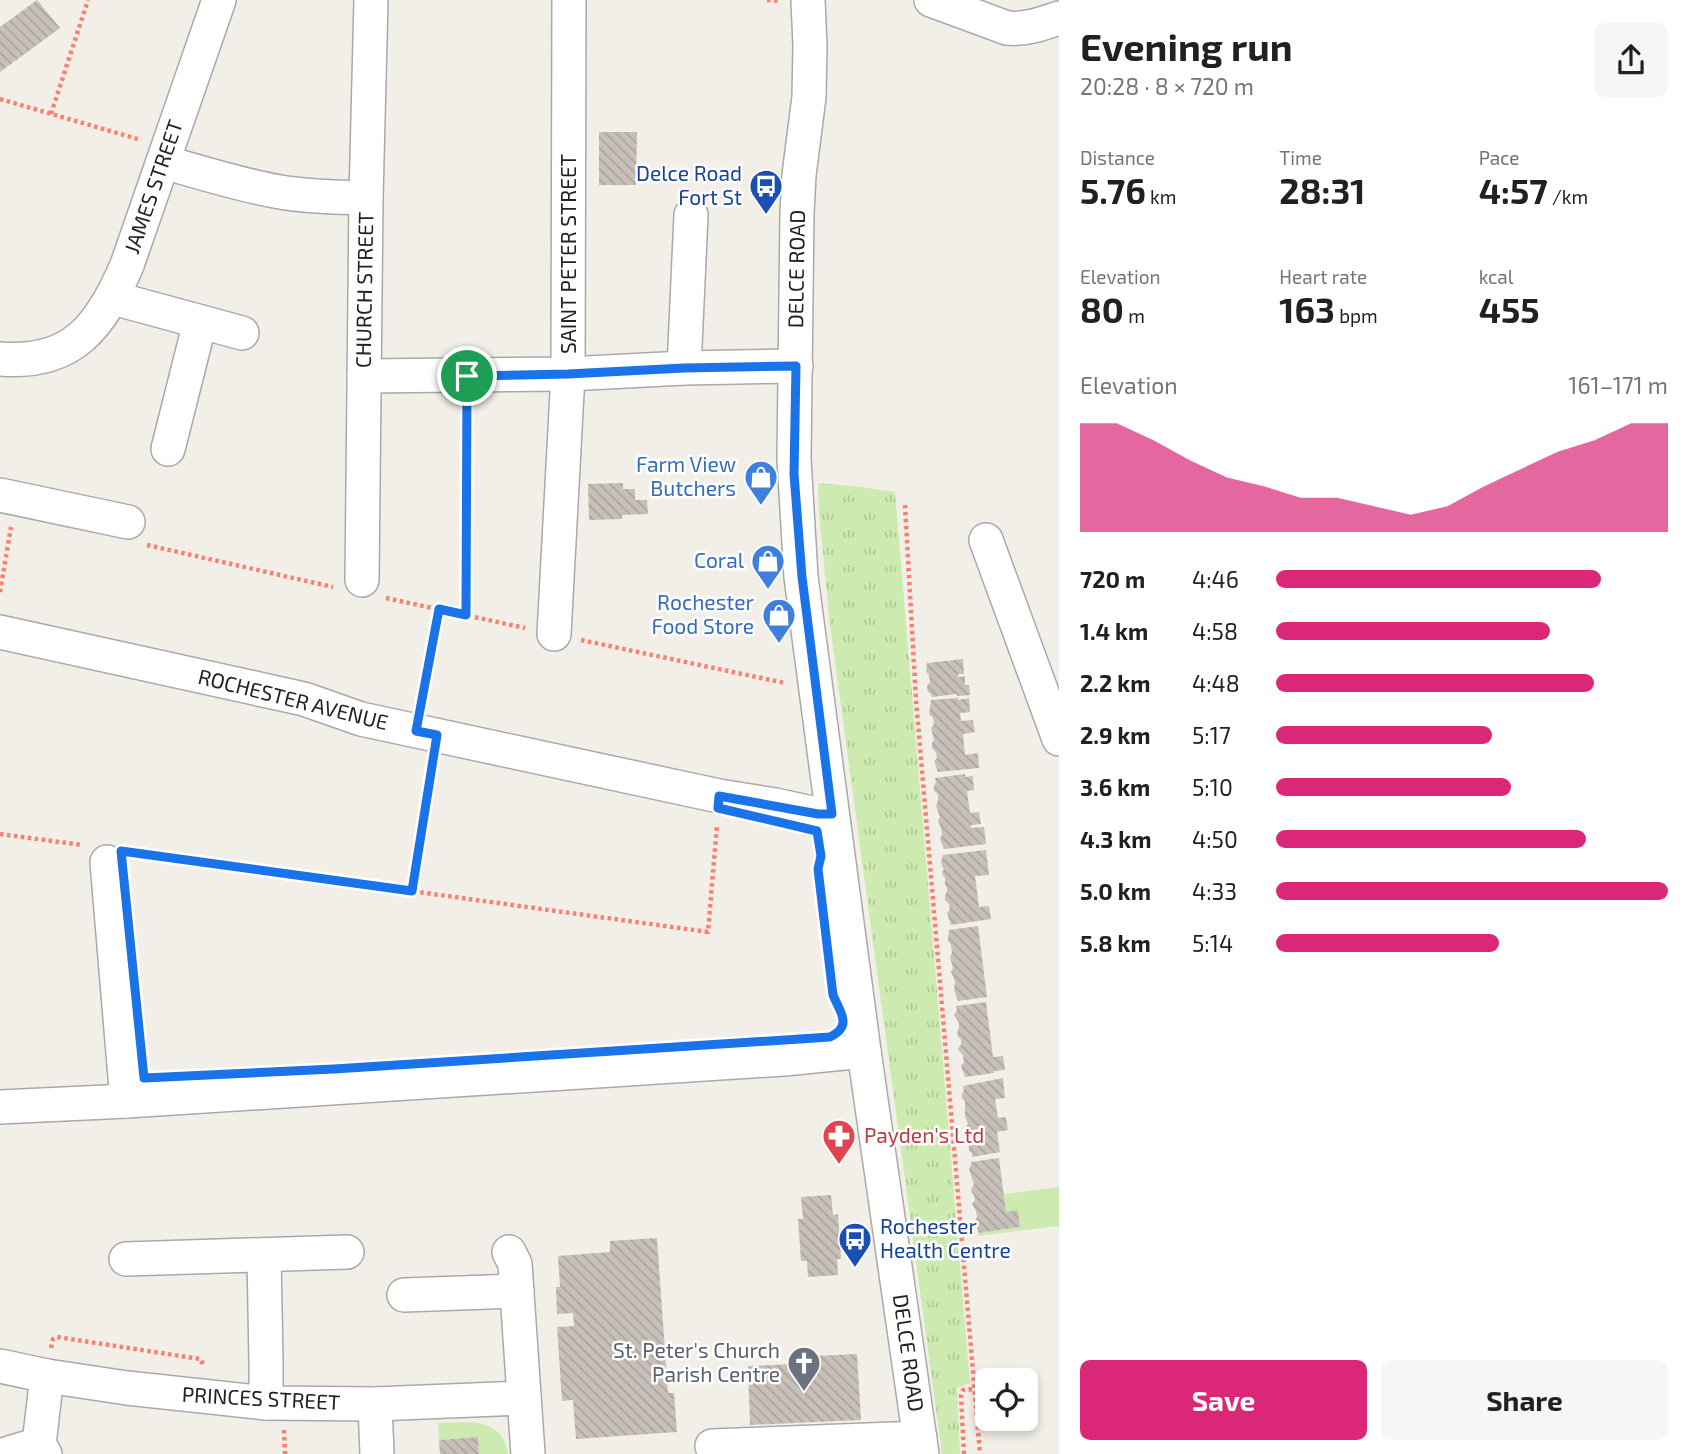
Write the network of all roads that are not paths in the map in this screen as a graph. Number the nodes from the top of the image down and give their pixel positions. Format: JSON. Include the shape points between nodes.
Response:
{"nodes":[{"id":1,"x":219,"y":0,"type":"edge"},
{"id":2,"x":371,"y":0,"type":"edge"},
{"id":3,"x":569,"y":0,"type":"edge"},
{"id":4,"x":808,"y":0,"type":"edge"},
{"id":5,"x":931,"y":0,"type":"edge"},
{"id":6,"x":1059,"y":18,"type":"edge"},
{"id":7,"x":166,"y":155,"type":"junction"},
{"id":8,"x":366,"y":198,"type":"junction"},
{"id":9,"x":691,"y":215,"type":"dead end"},
{"id":10,"x":113,"y":298,"type":"junction"},
{"id":11,"x":200,"y":322,"type":"junction"},
{"id":12,"x":242,"y":333,"type":"dead end"},
{"id":13,"x":0,"y":359,"type":"edge"},
{"id":14,"x":796,"y":366,"type":"junction"},
{"id":15,"x":684,"y":368,"type":"junction"},
{"id":16,"x":568,"y":374,"type":"junction"},
{"id":17,"x":364,"y":376,"type":"junction"},
{"id":18,"x":168,"y":449,"type":"dead end"},
{"id":19,"x":8,"y":497,"type":"edge"},
{"id":20,"x":128,"y":522,"type":"road end"},
{"id":21,"x":986,"y":540,"type":"dead end"},
{"id":22,"x":365,"y":589,"type":"road end"},
{"id":23,"x":0,"y":632,"type":"edge"},
{"id":24,"x":554,"y":634,"type":"road end"},
{"id":25,"x":1059,"y":739,"type":"edge"},
{"id":26,"x":832,"y":814,"type":"junction"},
{"id":27,"x":112,"y":854,"type":"road end"},
{"id":28,"x":864,"y":1051,"type":"junction"},
{"id":29,"x":127,"y":1101,"type":"junction"},
{"id":30,"x":0,"y":1107,"type":"edge"},
{"id":31,"x":347,"y":1252,"type":"dead end"},
{"id":32,"x":509,"y":1252,"type":"dead end"},
{"id":33,"x":264,"y":1255,"type":"junction"},
{"id":34,"x":126,"y":1259,"type":"dead end"},
{"id":35,"x":517,"y":1291,"type":"junction"},
{"id":36,"x":404,"y":1295,"type":"dead end"},
{"id":37,"x":0,"y":1366,"type":"edge"},
{"id":38,"x":47,"y":1376,"type":"junction"},
{"id":39,"x":523,"y":1398,"type":"junction"},
{"id":40,"x":375,"y":1404,"type":"junction"},
{"id":41,"x":274,"y":1412,"type":"junction"},
{"id":42,"x":921,"y":1446,"type":"edge"},
{"id":43,"x":712,"y":1447,"type":"dead end"},
{"id":44,"x":42,"y":1449,"type":"edge"},
{"id":45,"x":6,"y":1454,"type":"edge"},
{"id":46,"x":377,"y":1454,"type":"edge"},
{"id":47,"x":528,"y":1454,"type":"edge"}],
"edges":[{"from":1,"to":7,"type":"street","name":"JAMES STREET"},
{"from":2,"to":8,"type":"street","name":"CHURCH STREET"},
{"from":3,"to":16,"type":"street","name":"SAINT PETER STREET"},
{"from":4,"to":14,"type":"street","name":"DELCE ROAD","via":[[810,75],[797,202]]},
{"from":5,"to":6,"type":"street","via":[[1007,28]]},
{"from":7,"to":8,"type":"street","via":[[232,181],[280,192]]},
{"from":7,"to":10,"type":"street","name":"JAMES STREET"},
{"from":8,"to":17,"type":"street","name":"CHURCH STREET"},
{"from":9,"to":15,"type":"street"},
{"from":10,"to":11,"type":"street"},
{"from":10,"to":13,"type":"street","name":"JAMES STREET","via":[[89,331],[69,348],[22,360]]},
{"from":11,"to":12,"type":"street"},
{"from":11,"to":18,"type":"street"},
{"from":14,"to":15,"type":"street"},
{"from":14,"to":26,"type":"street","name":"DELCE ROAD","via":[[794,482],[803,593]]},
{"from":15,"to":16,"type":"street"},
{"from":16,"to":17,"type":"street"},
{"from":16,"to":24,"type":"street","name":"SAINT PETER STREET"},
{"from":17,"to":22,"type":"street","name":"CHURCH STREET"},
{"from":19,"to":20,"type":"street"},
{"from":21,"to":25,"type":"street"},
{"from":23,"to":26,"type":"street","name":"ROCHESTER AVENUE","via":[[304,699],[357,719],[719,796]]},
{"from":26,"to":28,"type":"street","name":"DELCE ROAD"},
{"from":27,"to":29,"type":"street"},
{"from":28,"to":29,"type":"street"},
{"from":28,"to":42,"type":"street","name":"DELCE ROAD"},
{"from":29,"to":30,"type":"street"},
{"from":31,"to":33,"type":"street"},
{"from":32,"to":35,"type":"street"},
{"from":33,"to":34,"type":"street"},
{"from":33,"to":41,"type":"street","via":[[267,1361]]},
{"from":35,"to":36,"type":"street"},
{"from":35,"to":39,"type":"street"},
{"from":37,"to":38,"type":"street","name":"PRINCES STREET"},
{"from":38,"to":41,"type":"street","name":"PRINCES STREET"},
{"from":38,"to":44,"type":"street"},
{"from":39,"to":40,"type":"street","name":"PRINCES STREET"},
{"from":39,"to":47,"type":"street"},
{"from":40,"to":41,"type":"street","name":"PRINCES STREET"},
{"from":40,"to":46,"type":"street"},
{"from":42,"to":43,"type":"street"},
{"from":44,"to":45,"type":"street"}]}
